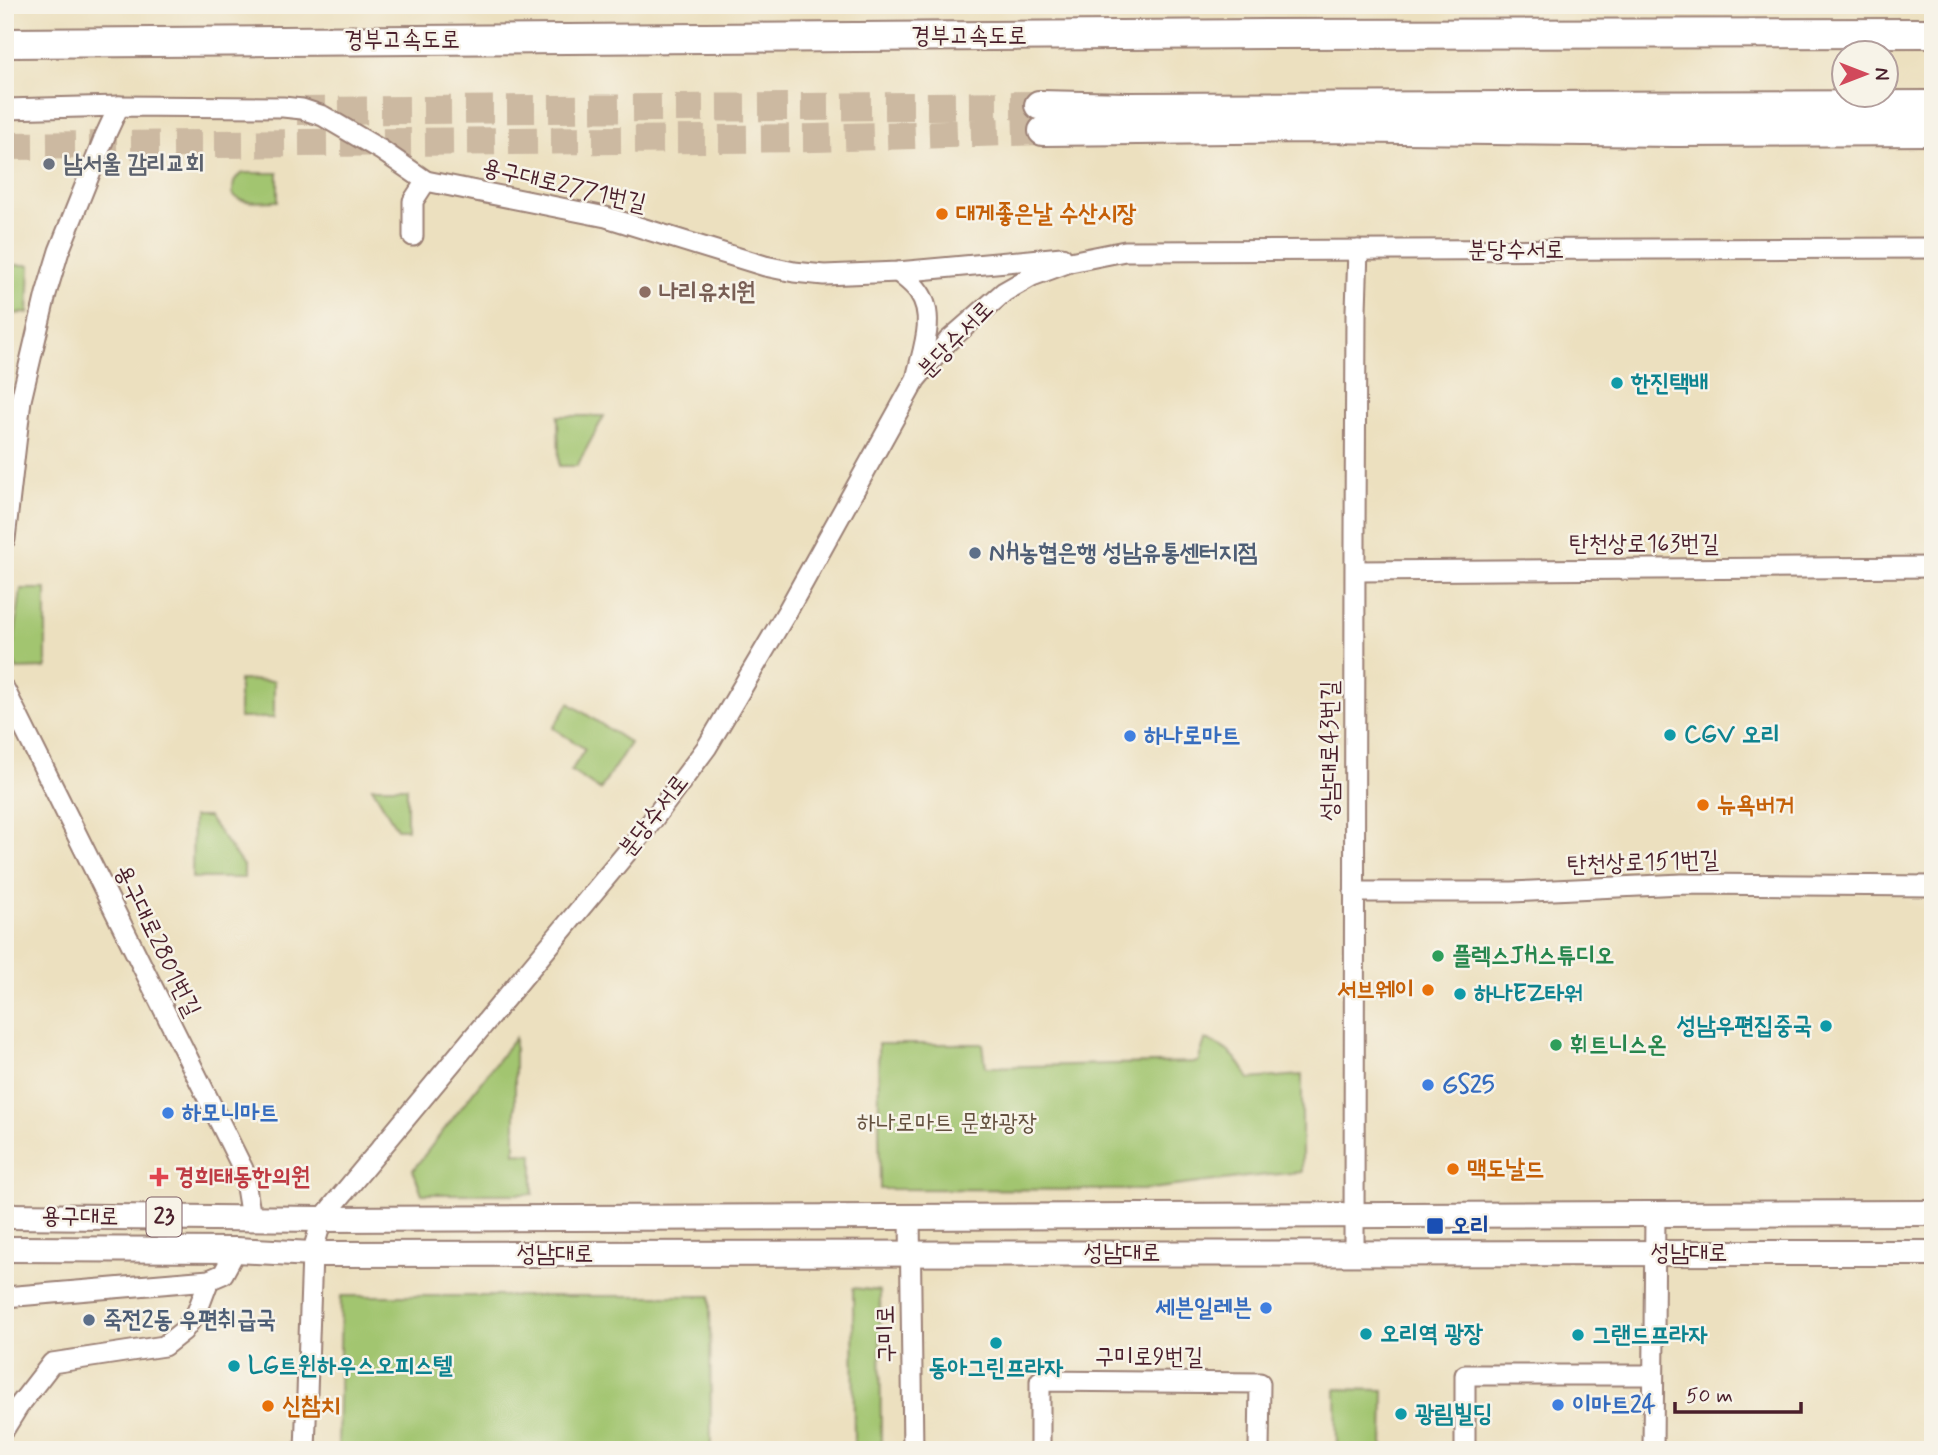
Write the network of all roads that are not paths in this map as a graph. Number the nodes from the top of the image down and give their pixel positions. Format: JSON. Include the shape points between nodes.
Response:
{"nodes":[{"id":1,"x":1933,"y":33,"type":"edge"},
{"id":2,"x":5,"y":45,"type":"edge"},
{"id":3,"x":1933,"y":105,"type":"edge"},
{"id":4,"x":119,"y":106,"type":"junction"},
{"id":5,"x":5,"y":109,"type":"edge"},
{"id":6,"x":1933,"y":131,"type":"edge"},
{"id":7,"x":426,"y":181,"type":"junction"},
{"id":8,"x":413,"y":236,"type":"dead end"},
{"id":9,"x":1933,"y":248,"type":"edge"},
{"id":10,"x":1358,"y":250,"type":"junction"},
{"id":11,"x":1125,"y":251,"type":"junction"},
{"id":12,"x":898,"y":272,"type":"junction"},
{"id":13,"x":916,"y":379,"type":"junction"},
{"id":14,"x":5,"y":539,"type":"edge"},
{"id":15,"x":1933,"y":567,"type":"edge"},
{"id":16,"x":1356,"y":571,"type":"junction"},
{"id":17,"x":5,"y":690,"type":"edge"},
{"id":18,"x":1933,"y":886,"type":"edge"},
{"id":19,"x":1354,"y":892,"type":"junction"},
{"id":20,"x":1933,"y":1213,"type":"edge"},
{"id":21,"x":1656,"y":1214,"type":"junction"},
{"id":22,"x":1354,"y":1215,"type":"junction"},
{"id":23,"x":5,"y":1216,"type":"edge"},
{"id":24,"x":910,"y":1217,"type":"junction"},
{"id":25,"x":251,"y":1218,"type":"junction"},
{"id":26,"x":323,"y":1219,"type":"junction"},
{"id":27,"x":5,"y":1249,"type":"edge"},
{"id":28,"x":236,"y":1250,"type":"junction"},
{"id":29,"x":910,"y":1253,"type":"junction"},
{"id":30,"x":1354,"y":1253,"type":"junction"},
{"id":31,"x":1655,"y":1253,"type":"junction"},
{"id":32,"x":1933,"y":1253,"type":"edge"},
{"id":33,"x":312,"y":1254,"type":"junction"},
{"id":34,"x":209,"y":1280,"type":"junction"},
{"id":35,"x":5,"y":1297,"type":"edge"},
{"id":36,"x":1653,"y":1375,"type":"junction"},
{"id":37,"x":5,"y":1428,"type":"edge"},
{"id":38,"x":305,"y":1450,"type":"edge"},
{"id":39,"x":913,"y":1450,"type":"edge"},
{"id":40,"x":1040,"y":1450,"type":"edge"},
{"id":41,"x":1259,"y":1450,"type":"edge"},
{"id":42,"x":1465,"y":1450,"type":"edge"},
{"id":43,"x":1653,"y":1450,"type":"edge"}],
"edges":[{"from":1,"to":2,"type":"highway","name":"경부고속도로"},
{"from":3,"to":6,"type":"highway","via":[[1128,107],[1041,118],[1314,128]]},
{"from":4,"to":5,"type":"street","name":"용구대로2771번길"},
{"from":4,"to":7,"type":"street","name":"용구대로2771번길","via":[[302,109],[339,125]]},
{"from":4,"to":14,"type":"street","via":[[46,294],[20,400]]},
{"from":7,"to":8,"type":"street","via":[[413,201]]},
{"from":7,"to":12,"type":"street","name":"용구대로2771번길","via":[[606,217],[794,272]]},
{"from":9,"to":10,"type":"street","name":"분당수서로"},
{"from":10,"to":11,"type":"street","name":"분당수서로"},
{"from":10,"to":16,"type":"street","name":"성남대로43번길"},
{"from":11,"to":12,"type":"street","name":"용구대로2771번길"},
{"from":11,"to":13,"type":"street","name":"분당수서로","via":[[1070,262],[1004,292],[948,341]]},
{"from":12,"to":13,"type":"street","via":[[919,292],[925,306],[928,327]]},
{"from":13,"to":26,"type":"street","name":"분당수서로","via":[[707,747],[643,833]]},
{"from":15,"to":16,"type":"street","name":"탄천상로163번길"},
{"from":16,"to":19,"type":"street","name":"성남대로43번길"},
{"from":17,"to":25,"type":"street","name":"용구대로2801번길","via":[[243,1169]]},
{"from":18,"to":19,"type":"street","name":"탄천상로151번길","via":[[1682,884]]},
{"from":19,"to":22,"type":"street","name":"성남대로43번길"},
{"from":20,"to":21,"type":"main road","name":"성남대로"},
{"from":21,"to":22,"type":"main road","name":"성남대로"},
{"from":21,"to":31,"type":"street"},
{"from":22,"to":24,"type":"main road","name":"성남대로"},
{"from":22,"to":30,"type":"street","name":"성남대로43번길"},
{"from":23,"to":25,"type":"main road","name":"용구대로","number":"23"},
{"from":24,"to":26,"type":"main road","name":"성남대로"},
{"from":24,"to":29,"type":"street","name":"구미로"},
{"from":25,"to":26,"type":"main road","name":"용구대로","number":"23"},
{"from":26,"to":33,"type":"street"},
{"from":27,"to":28,"type":"main road","name":"용구대로","number":"23"},
{"from":28,"to":33,"type":"main road","name":"용구대로","number":"23"},
{"from":28,"to":34,"type":"street","via":[[223,1274]]},
{"from":29,"to":30,"type":"main road","name":"성남대로"},
{"from":29,"to":33,"type":"main road","name":"성남대로"},
{"from":29,"to":39,"type":"street","name":"구미로"},
{"from":30,"to":31,"type":"main road","name":"성남대로"},
{"from":31,"to":32,"type":"main road","name":"성남대로"},
{"from":31,"to":36,"type":"street"},
{"from":33,"to":38,"type":"street"},
{"from":34,"to":35,"type":"street"},
{"from":34,"to":37,"type":"street","via":[[197,1312],[164,1346],[52,1363]]},
{"from":36,"to":42,"type":"street","via":[[1465,1375]]},
{"from":36,"to":43,"type":"street"},
{"from":40,"to":41,"type":"street","name":"구미로9번길","via":[[1040,1381],[1260,1383]]}]}
